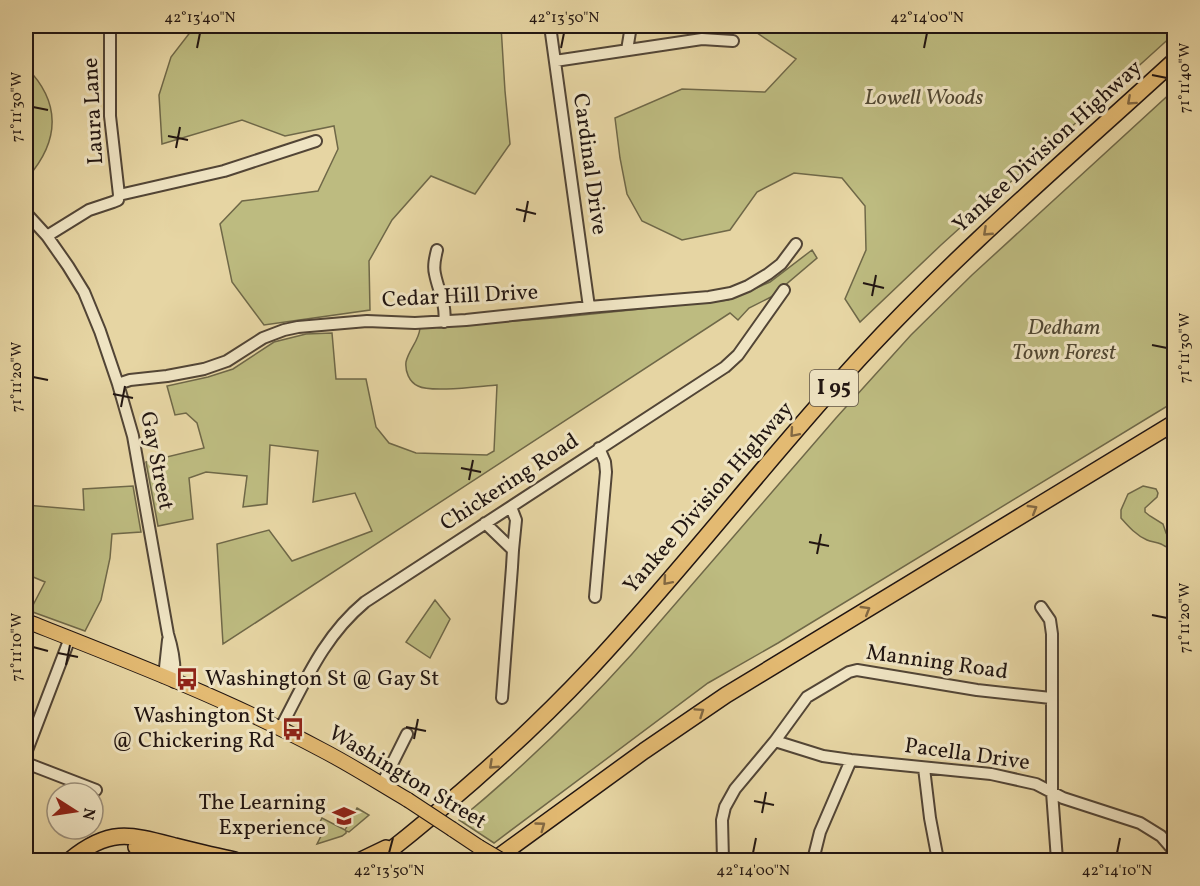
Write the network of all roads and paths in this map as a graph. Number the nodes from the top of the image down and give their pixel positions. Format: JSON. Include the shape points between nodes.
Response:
{"nodes":[{"id":1,"x":110,"y":26,"type":"edge"},
{"id":2,"x":553,"y":26,"type":"edge"},
{"id":3,"x":631,"y":26,"type":"edge"},
{"id":4,"x":733,"y":41,"type":"dead end"},
{"id":5,"x":627,"y":50,"type":"junction"},
{"id":6,"x":555,"y":61,"type":"junction"},
{"id":7,"x":1174,"y":61,"type":"edge"},
{"id":8,"x":316,"y":141,"type":"dead end"},
{"id":9,"x":119,"y":195,"type":"junction"},
{"id":10,"x":26,"y":213,"type":"edge"},
{"id":11,"x":48,"y":236,"type":"junction"},
{"id":12,"x":796,"y":244,"type":"dead end"},
{"id":13,"x":437,"y":250,"type":"dead end"},
{"id":14,"x":784,"y":290,"type":"dead end"},
{"id":15,"x":589,"y":307,"type":"junction"},
{"id":16,"x":444,"y":322,"type":"junction"},
{"id":17,"x":118,"y":384,"type":"junction"},
{"id":18,"x":1174,"y":423,"type":"edge"},
{"id":19,"x":599,"y":448,"type":"junction"},
{"id":20,"x":511,"y":507,"type":"junction"},
{"id":21,"x":485,"y":523,"type":"junction"},
{"id":22,"x":513,"y":550,"type":"junction"},
{"id":23,"x":595,"y":597,"type":"dead end"},
{"id":24,"x":1041,"y":607,"type":"dead end"},
{"id":25,"x":26,"y":621,"type":"edge"},
{"id":26,"x":70,"y":639,"type":"junction"},
{"id":27,"x":169,"y":679,"type":"junction"},
{"id":28,"x":502,"y":698,"type":"dead end"},
{"id":29,"x":1052,"y":698,"type":"junction"},
{"id":30,"x":280,"y":729,"type":"junction"},
{"id":31,"x":407,"y":734,"type":"dead end"},
{"id":32,"x":775,"y":741,"type":"junction"},
{"id":33,"x":26,"y":753,"type":"edge"},
{"id":34,"x":851,"y":760,"type":"junction"},
{"id":35,"x":26,"y":763,"type":"edge"},
{"id":36,"x":924,"y":768,"type":"junction"},
{"id":37,"x":73,"y":781,"type":"edge"},
{"id":38,"x":382,"y":784,"type":"junction"},
{"id":39,"x":1052,"y":792,"type":"junction"},
{"id":40,"x":405,"y":839,"type":"junction"},
{"id":41,"x":1174,"y":852,"type":"edge"},
{"id":42,"x":504,"y":857,"type":"edge"},
{"id":43,"x":70,"y":861,"type":"edge"},
{"id":44,"x":85,"y":861,"type":"edge"},
{"id":45,"x":171,"y":861,"type":"edge"},
{"id":46,"x":235,"y":861,"type":"edge"},
{"id":47,"x":361,"y":861,"type":"edge"},
{"id":48,"x":378,"y":861,"type":"edge"},
{"id":49,"x":494,"y":861,"type":"edge"},
{"id":50,"x":723,"y":861,"type":"edge"},
{"id":51,"x":813,"y":861,"type":"edge"},
{"id":52,"x":938,"y":861,"type":"edge"},
{"id":53,"x":1057,"y":861,"type":"edge"}],
"edges":[{"from":1,"to":9,"type":"street","name":"Laura Lane","via":[[110,116]]},
{"from":2,"to":6,"type":"street","name":"Cardinal Drive"},
{"from":3,"to":5,"type":"street"},
{"from":4,"to":5,"type":"street","via":[[702,39]]},
{"from":5,"to":6,"type":"street"},
{"from":6,"to":15,"type":"street","name":"Cardinal Drive"},
{"from":7,"to":40,"type":"highway","name":"Yankee Division Highway","number":"I 95","one_way":true,"via":[[916,299],[579,681],[492,765]]},
{"from":8,"to":9,"type":"street","name":"Laura Lane","via":[[224,171]]},
{"from":9,"to":11,"type":"street","name":"Laura Lane","via":[[118,200],[89,210]]},
{"from":10,"to":11,"type":"street","name":"Gay Street"},
{"from":11,"to":17,"type":"street","name":"Gay Street","via":[[84,292]]},
{"from":12,"to":15,"type":"street","name":"Cedar Hill Drive","via":[[768,274],[731,293]]},
{"from":13,"to":16,"type":"street","via":[[435,274]]},
{"from":14,"to":19,"type":"street","name":"Chickering Road","via":[[738,355],[725,367]]},
{"from":15,"to":16,"type":"street","name":"Cedar Hill Drive"},
{"from":16,"to":17,"type":"street","name":"Cedar Hill Drive","via":[[367,321],[298,327],[263,338],[227,361],[204,369]]},
{"from":17,"to":27,"type":"street","name":"Gay Street","via":[[133,436],[175,660]]},
{"from":42,"to":18,"type":"highway","one_way":true,"via":[[656,742],[726,695]]},
{"from":19,"to":20,"type":"street","name":"Chickering Road"},
{"from":19,"to":23,"type":"street","via":[[606,472]]},
{"from":20,"to":21,"type":"street","name":"Chickering Road"},
{"from":20,"to":22,"type":"street","via":[[516,520]]},
{"from":21,"to":22,"type":"street"},
{"from":21,"to":30,"type":"street","name":"Chickering Road","via":[[365,602],[343,622],[316,661]]},
{"from":22,"to":28,"type":"street"},
{"from":24,"to":29,"type":"street","via":[[1050,620],[1052,634]]},
{"from":25,"to":26,"type":"main road","name":"Washington Street"},
{"from":26,"to":27,"type":"main road","name":"Washington Street"},
{"from":26,"to":33,"type":"street"},
{"from":27,"to":30,"type":"main road","name":"Washington Street"},
{"from":29,"to":32,"type":"street","name":"Manning Road","via":[[857,670],[807,697]]},
{"from":29,"to":39,"type":"street"},
{"from":30,"to":38,"type":"main road","name":"Washington Street"},
{"from":31,"to":38,"type":"street"},
{"from":32,"to":34,"type":"street","name":"Pacella Drive"},
{"from":32,"to":50,"type":"street","name":"Manning Road","via":[[725,807]]},
{"from":34,"to":36,"type":"street","name":"Pacella Drive"},
{"from":34,"to":51,"type":"street","via":[[820,832]]},
{"from":35,"to":37,"type":"street"},
{"from":36,"to":39,"type":"street","name":"Pacella Drive","via":[[991,774],[1036,784]]},
{"from":36,"to":52,"type":"street"},
{"from":38,"to":42,"type":"main road","name":"Washington Street","bridge":true,"via":[[479,847]]},
{"from":39,"to":41,"type":"street","name":"Pacella Drive","via":[[1140,823],[1161,836]]},
{"from":39,"to":53,"type":"street"},
{"from":40,"to":47,"type":"highway"},
{"from":40,"to":48,"type":"highway","name":"Yankee Division Highway","number":"I 95"},
{"from":42,"to":49,"type":"highway"},
{"from":43,"to":46,"type":"highway","via":[[105,839],[128,836]]},
{"from":44,"to":45,"type":"highway","via":[[106,849],[122,846],[153,850]]}]}
